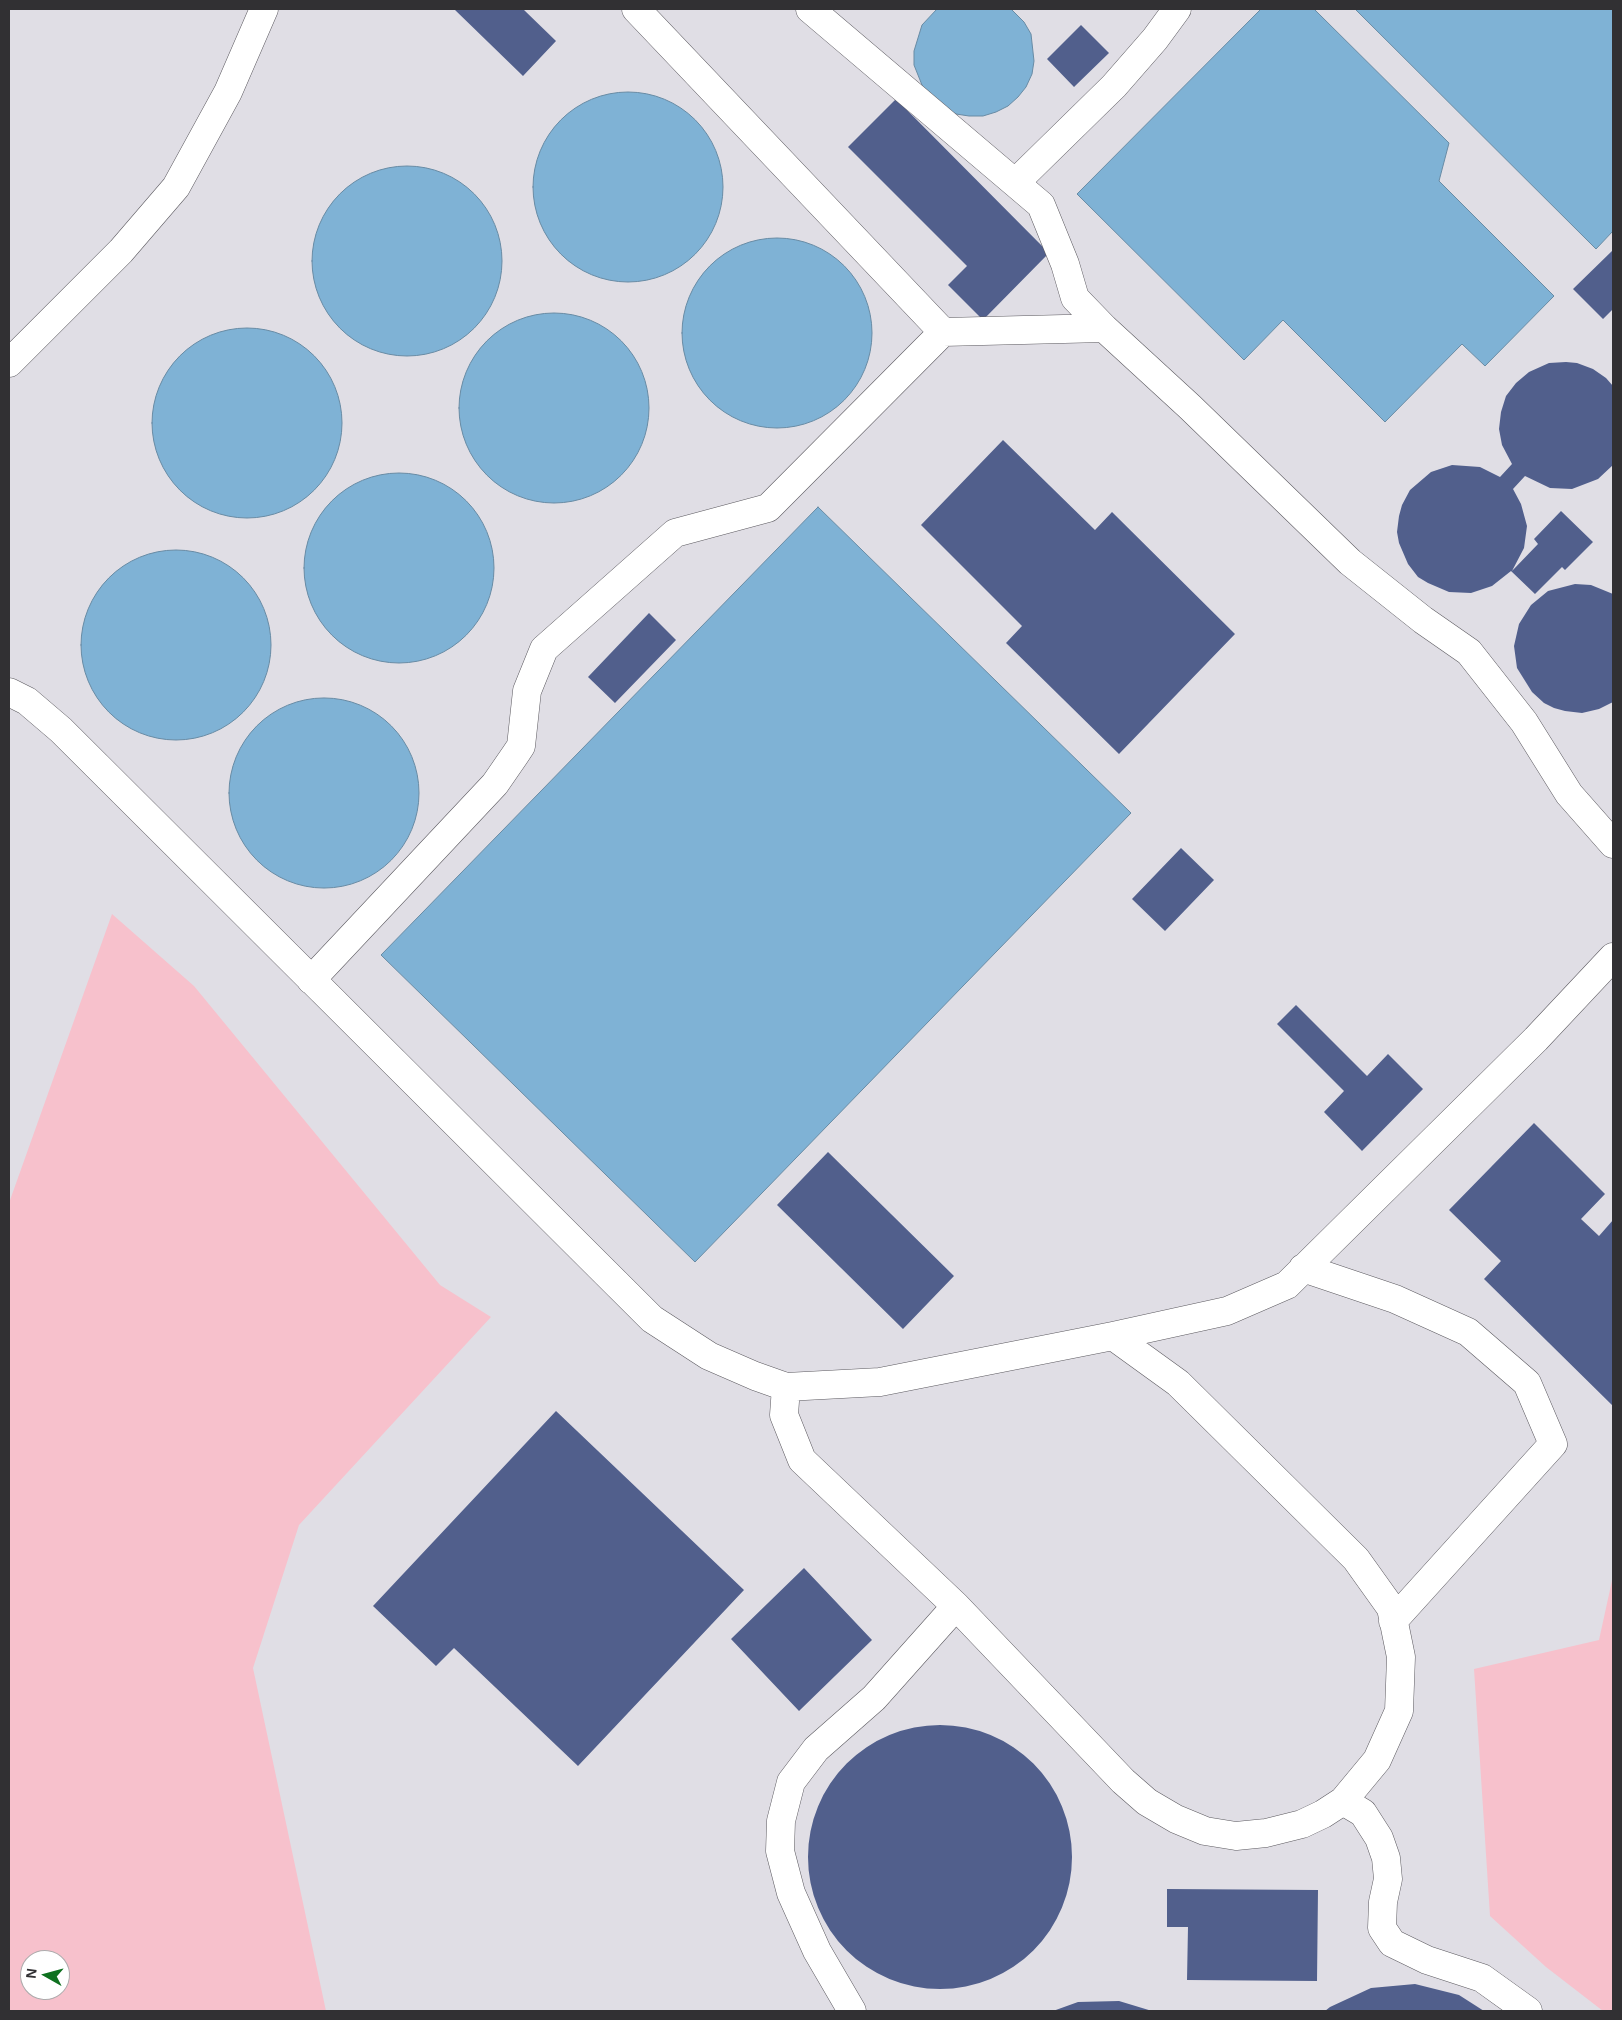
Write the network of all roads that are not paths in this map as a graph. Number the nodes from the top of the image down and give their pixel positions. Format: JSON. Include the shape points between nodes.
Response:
{"nodes":[{"id":1,"x":264,"y":9,"type":"edge"},
{"id":2,"x":636,"y":9,"type":"edge"},
{"id":3,"x":810,"y":9,"type":"edge"},
{"id":4,"x":1176,"y":9,"type":"edge"},
{"id":5,"x":1016,"y":182,"type":"junction"},
{"id":6,"x":1104,"y":328,"type":"junction"},
{"id":7,"x":942,"y":332,"type":"junction"},
{"id":8,"x":9,"y":363,"type":"edge"},
{"id":9,"x":9,"y":692,"type":"edge"},
{"id":10,"x":1613,"y":844,"type":"edge"},
{"id":11,"x":1613,"y":957,"type":"edge"},
{"id":12,"x":311,"y":980,"type":"junction"},
{"id":13,"x":1303,"y":1268,"type":"junction"},
{"id":14,"x":1113,"y":1336,"type":"junction"},
{"id":15,"x":786,"y":1387,"type":"junction"},
{"id":16,"x":956,"y":1606,"type":"junction"},
{"id":17,"x":1393,"y":1621,"type":"junction"},
{"id":18,"x":1343,"y":1802,"type":"junction"},
{"id":19,"x":852,"y":2011,"type":"edge"},
{"id":20,"x":1528,"y":2011,"type":"edge"}],
"edges":[{"from":1,"to":8,"type":"lane","via":[[228,92],[176,188],[120,251]]},
{"from":2,"to":7,"type":"lane"},
{"from":3,"to":5,"type":"lane"},
{"from":4,"to":5,"type":"lane","via":[[1114,86]]},
{"from":5,"to":6,"type":"lane","via":[[1041,205],[1074,298]]},
{"from":6,"to":7,"type":"lane"},
{"from":6,"to":10,"type":"lane","via":[[1350,562],[1469,652],[1524,722],[1569,794]]},
{"from":7,"to":12,"type":"lane","via":[[768,508],[675,533],[544,649],[527,691],[521,746],[516,755],[495,784]]},
{"from":9,"to":12,"type":"lane","via":[[27,701],[61,730]]},
{"from":11,"to":13,"type":"lane","via":[[1536,1039]]},
{"from":12,"to":15,"type":"lane","via":[[652,1320],[708,1356]]},
{"from":13,"to":14,"type":"lane","via":[[1286,1285],[1226,1311]]},
{"from":13,"to":17,"type":"lane","via":[[1396,1299],[1468,1332],[1527,1383],[1554,1444]]},
{"from":14,"to":15,"type":"lane","via":[[880,1382]]},
{"from":14,"to":17,"type":"lane","via":[[1178,1383],[1356,1559],[1391,1608]]},
{"from":15,"to":16,"type":"lane","via":[[784,1415],[802,1460]]},
{"from":16,"to":18,"type":"lane","via":[[1123,1780],[1147,1802],[1176,1819],[1205,1831],[1236,1836],[1266,1833],[1302,1824]]},
{"from":16,"to":19,"type":"lane","via":[[874,1698],[816,1749],[791,1782],[781,1821],[780,1851],[791,1893],[817,1950]]},
{"from":17,"to":18,"type":"lane","via":[[1401,1657],[1399,1711],[1377,1760]]},
{"from":18,"to":20,"type":"lane","via":[[1363,1813],[1386,1858],[1388,1879],[1382,1928],[1392,1943],[1427,1960],[1482,1978]]}]}
